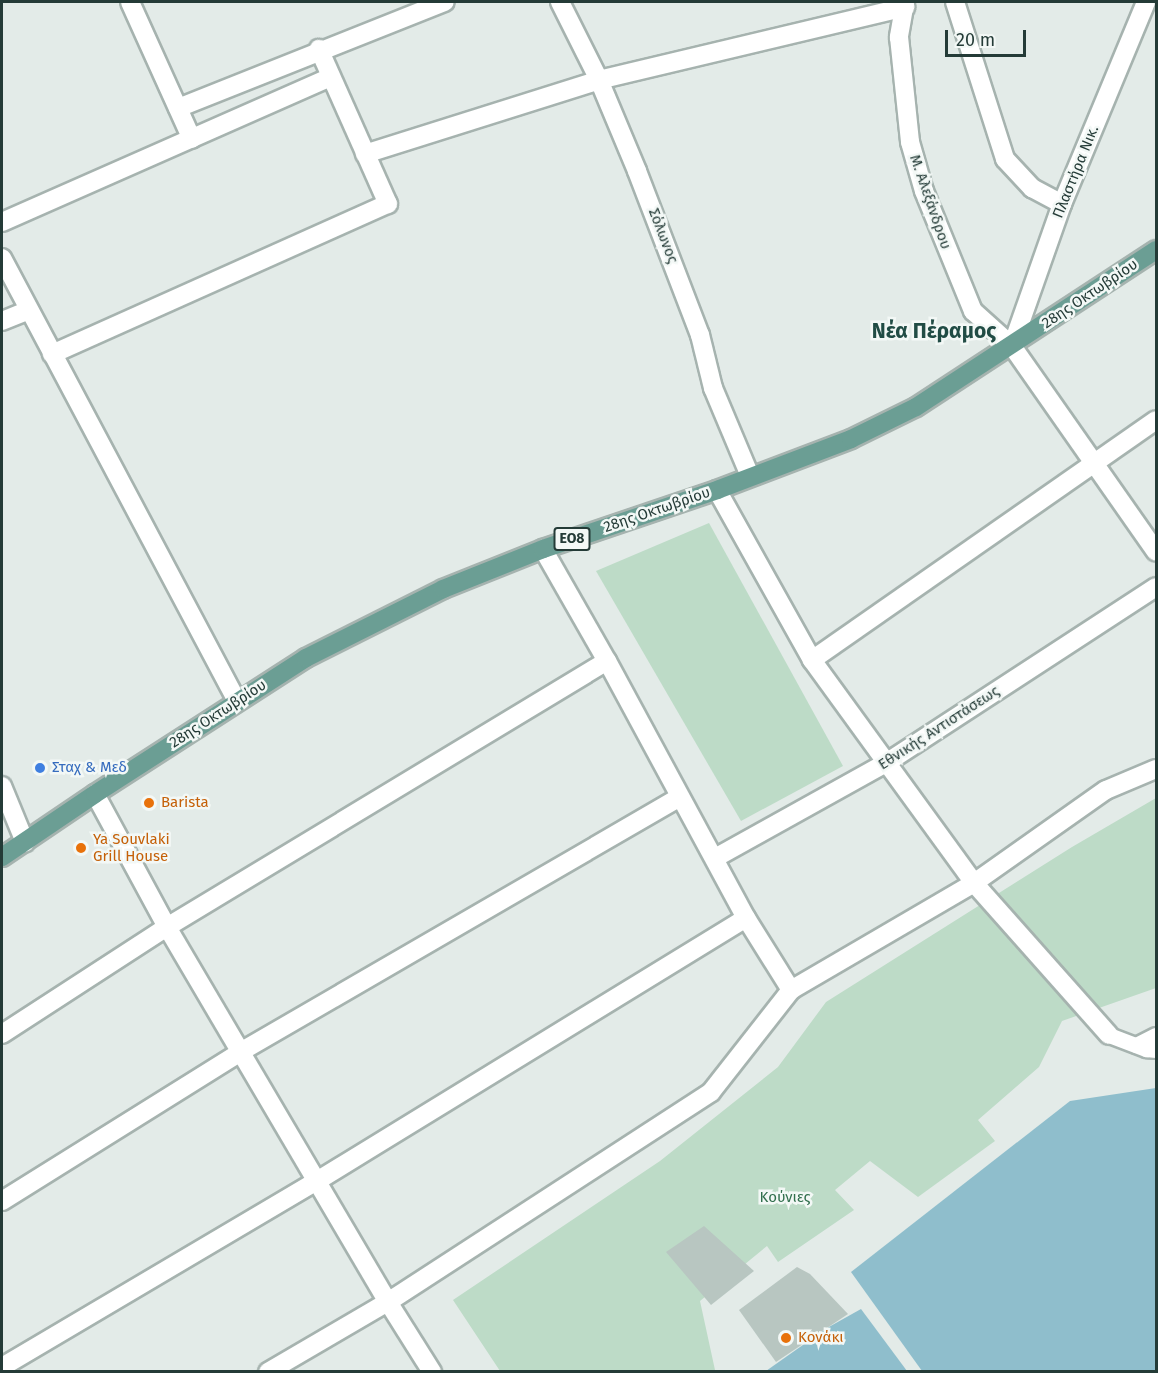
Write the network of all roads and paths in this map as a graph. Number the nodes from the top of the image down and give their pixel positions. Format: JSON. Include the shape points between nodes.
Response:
{"nodes":[{"id":1,"x":130,"y":2,"type":"edge"},
{"id":2,"x":445,"y":2,"type":"edge"},
{"id":3,"x":560,"y":2,"type":"edge"},
{"id":4,"x":955,"y":2,"type":"edge"},
{"id":5,"x":1146,"y":2,"type":"edge"},
{"id":6,"x":905,"y":4,"type":"edge"},
{"id":7,"x":319,"y":50,"type":"junction"},
{"id":8,"x":330,"y":77,"type":"junction"},
{"id":9,"x":599,"y":80,"type":"junction"},
{"id":10,"x":178,"y":108,"type":"junction"},
{"id":11,"x":192,"y":139,"type":"junction"},
{"id":12,"x":365,"y":154,"type":"junction"},
{"id":13,"x":1062,"y":204,"type":"junction"},
{"id":14,"x":2,"y":222,"type":"edge"},
{"id":15,"x":1156,"y":249,"type":"edge"},
{"id":16,"x":2,"y":258,"type":"edge"},
{"id":17,"x":29,"y":310,"type":"junction"},
{"id":18,"x":2,"y":321,"type":"edge"},
{"id":19,"x":1012,"y":346,"type":"junction"},
{"id":20,"x":52,"y":354,"type":"junction"},
{"id":21,"x":1156,"y":420,"type":"edge"},
{"id":22,"x":1095,"y":465,"type":"junction"},
{"id":23,"x":750,"y":476,"type":"junction"},
{"id":24,"x":717,"y":489,"type":"junction"},
{"id":25,"x":543,"y":549,"type":"junction"},
{"id":26,"x":1156,"y":552,"type":"edge"},
{"id":27,"x":1156,"y":587,"type":"edge"},
{"id":28,"x":812,"y":660,"type":"junction"},
{"id":29,"x":608,"y":661,"type":"junction"},
{"id":30,"x":237,"y":701,"type":"junction"},
{"id":31,"x":886,"y":763,"type":"junction"},
{"id":32,"x":1156,"y":769,"type":"edge"},
{"id":33,"x":2,"y":786,"type":"edge"},
{"id":34,"x":95,"y":794,"type":"junction"},
{"id":35,"x":680,"y":797,"type":"junction"},
{"id":36,"x":25,"y":842,"type":"junction"},
{"id":37,"x":2,"y":857,"type":"edge"},
{"id":38,"x":715,"y":858,"type":"junction"},
{"id":39,"x":974,"y":883,"type":"junction"},
{"id":40,"x":746,"y":918,"type":"junction"},
{"id":41,"x":167,"y":927,"type":"junction"},
{"id":42,"x":791,"y":990,"type":"junction"},
{"id":43,"x":2,"y":1034,"type":"edge"},
{"id":44,"x":1109,"y":1035,"type":"joint"},
{"id":45,"x":1156,"y":1035,"type":"edge"},
{"id":46,"x":1136,"y":1045,"type":"junction"},
{"id":47,"x":1156,"y":1050,"type":"edge"},
{"id":48,"x":242,"y":1052,"type":"junction"},
{"id":49,"x":317,"y":1180,"type":"junction"},
{"id":50,"x":2,"y":1201,"type":"edge"},
{"id":51,"x":388,"y":1302,"type":"junction"},
{"id":52,"x":2,"y":1367,"type":"edge"},
{"id":53,"x":268,"y":1371,"type":"edge"},
{"id":54,"x":432,"y":1371,"type":"edge"}],
"edges":[{"from":1,"to":10,"type":"street"},
{"from":2,"to":7,"type":"street"},
{"from":3,"to":9,"type":"street","name":"Σόλωνος"},
{"from":4,"to":13,"type":"street","via":[[1005,159],[1032,188]]},
{"from":5,"to":13,"type":"street","name":"Πλαστήρα Νικ."},
{"from":6,"to":9,"type":"street"},
{"from":6,"to":19,"type":"street","name":"Μ. Αλεξάνδρου","via":[[898,37],[901,72],[910,142],[924,191],[973,311]]},
{"from":7,"to":8,"type":"street"},
{"from":7,"to":10,"type":"street"},
{"from":8,"to":11,"type":"street"},
{"from":8,"to":12,"type":"street"},
{"from":9,"to":12,"type":"street"},
{"from":9,"to":23,"type":"street","name":"Σόλωνος","via":[[684,290],[713,388]]},
{"from":10,"to":11,"type":"street"},
{"from":11,"to":14,"type":"street"},
{"from":12,"to":20,"type":"street","via":[[388,204]]},
{"from":13,"to":19,"type":"street","name":"Πλαστήρα Νικ."},
{"from":15,"to":19,"type":"main road","name":"28ης Οκτωβρίου","number":"ΕΟ8"},
{"from":16,"to":17,"type":"street"},
{"from":17,"to":18,"type":"street"},
{"from":17,"to":20,"type":"street"},
{"from":19,"to":22,"type":"street","name":"Μ. Αλεξάνδρου"},
{"from":19,"to":23,"type":"main road","name":"28ης Οκτωβρίου","number":"ΕΟ8","via":[[916,407],[851,439]]},
{"from":20,"to":30,"type":"street"},
{"from":21,"to":22,"type":"street"},
{"from":22,"to":26,"type":"street","name":"Μ. Αλεξάνδρου"},
{"from":22,"to":28,"type":"street"},
{"from":23,"to":24,"type":"main road","name":"28ης Οκτωβρίου","number":"ΕΟ8"},
{"from":24,"to":25,"type":"main road","name":"28ης Οκτωβρίου","number":"ΕΟ8"},
{"from":24,"to":28,"type":"street"},
{"from":25,"to":29,"type":"street"},
{"from":25,"to":30,"type":"main road","name":"28ης Οκτωβρίου","number":"ΕΟ8","via":[[443,589],[306,658]]},
{"from":27,"to":31,"type":"street","name":"Εθνικής Αντιστάσεως"},
{"from":28,"to":31,"type":"street"},
{"from":29,"to":35,"type":"street"},
{"from":29,"to":41,"type":"street"},
{"from":30,"to":34,"type":"main road","name":"28ης Οκτωβρίου","number":"ΕΟ8"},
{"from":31,"to":38,"type":"street","name":"Εθνικής Αντιστάσεως"},
{"from":31,"to":39,"type":"street"},
{"from":32,"to":39,"type":"street","via":[[1106,790]]},
{"from":33,"to":36,"type":"street"},
{"from":34,"to":36,"type":"main road","name":"28ης Οκτωβρίου","number":"ΕΟ8"},
{"from":34,"to":41,"type":"street"},
{"from":35,"to":38,"type":"street"},
{"from":35,"to":48,"type":"street"},
{"from":36,"to":37,"type":"main road","name":"28ης Οκτωβρίου","number":"ΕΟ8"},
{"from":38,"to":40,"type":"street"},
{"from":39,"to":42,"type":"street"},
{"from":39,"to":44,"type":"street"},
{"from":40,"to":42,"type":"street"},
{"from":40,"to":49,"type":"street"},
{"from":41,"to":43,"type":"street"},
{"from":41,"to":48,"type":"street"},
{"from":42,"to":51,"type":"street","via":[[711,1092]]},
{"from":44,"to":46,"type":"lane"},
{"from":45,"to":46,"type":"lane"},
{"from":46,"to":47,"type":"lane"},
{"from":48,"to":49,"type":"street"},
{"from":48,"to":50,"type":"street"},
{"from":49,"to":51,"type":"street"},
{"from":49,"to":52,"type":"street"},
{"from":51,"to":53,"type":"street"},
{"from":51,"to":54,"type":"street"}]}
